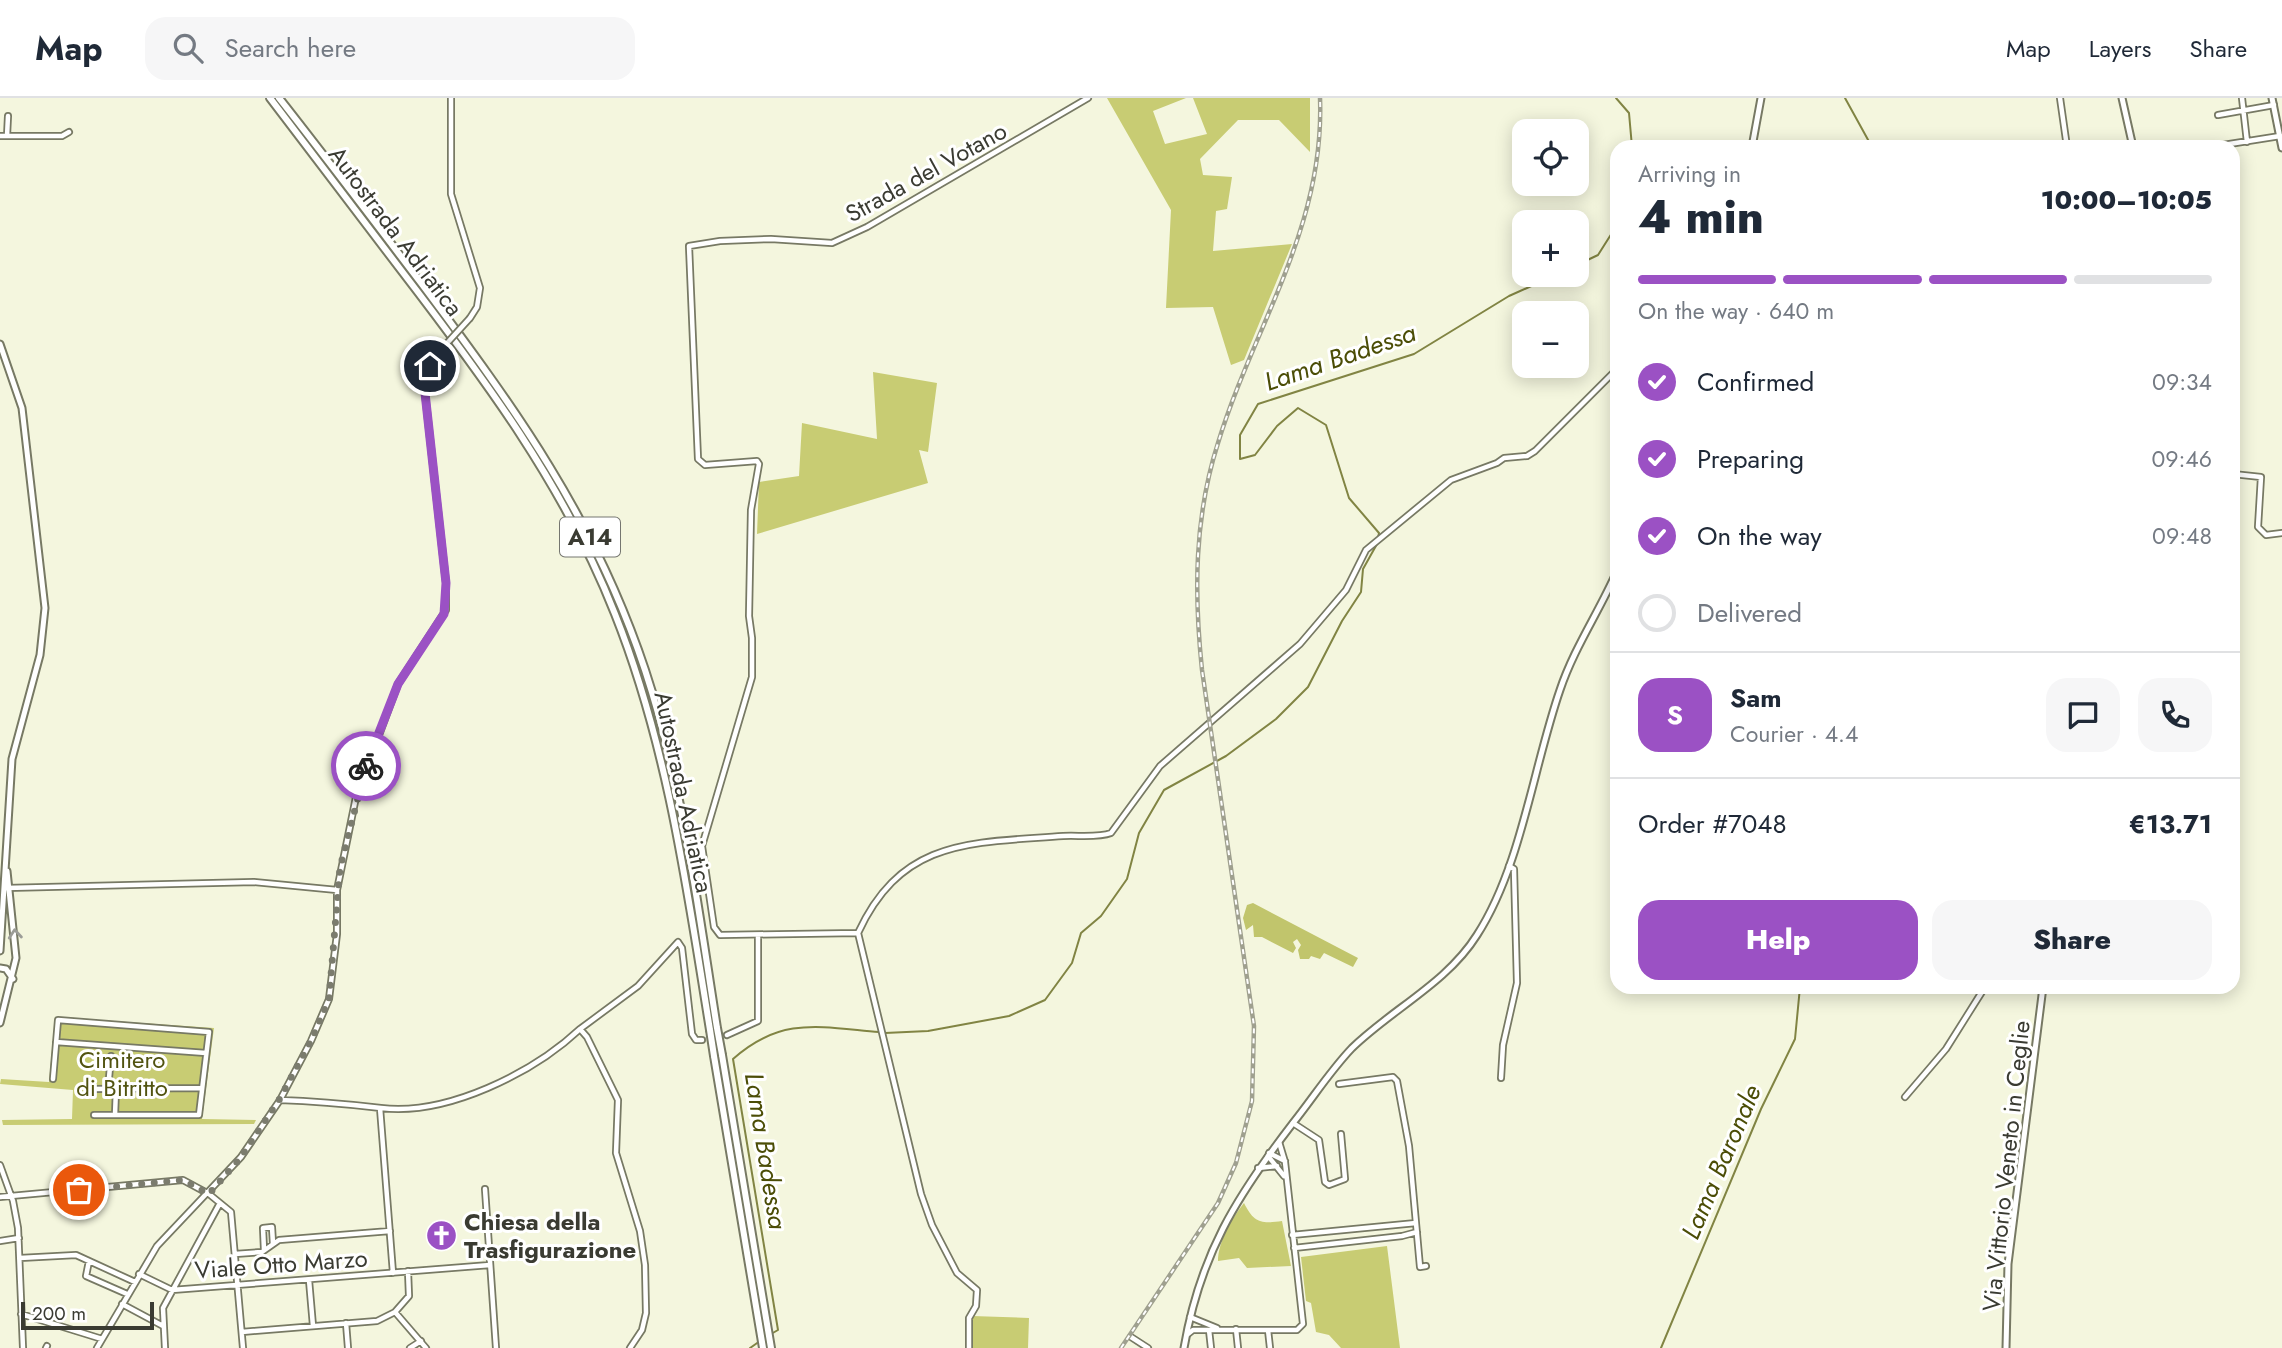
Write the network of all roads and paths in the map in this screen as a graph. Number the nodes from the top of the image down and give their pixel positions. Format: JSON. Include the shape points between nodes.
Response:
{"nodes":[{"id":1,"x":270,"y":98,"type":"edge"},
{"id":2,"x":279,"y":98,"type":"edge"},
{"id":3,"x":451,"y":98,"type":"edge"},
{"id":4,"x":1088,"y":98,"type":"edge"},
{"id":5,"x":1761,"y":98,"type":"edge"},
{"id":6,"x":2060,"y":98,"type":"edge"},
{"id":7,"x":2122,"y":98,"type":"edge"},
{"id":8,"x":2242,"y":98,"type":"edge"},
{"id":9,"x":2273,"y":101,"type":"edge"},
{"id":10,"x":2244,"y":110,"type":"junction"},
{"id":11,"x":2218,"y":115,"type":"dead end"},
{"id":12,"x":8,"y":116,"type":"dead end"},
{"id":13,"x":69,"y":132,"type":"dead end"},
{"id":14,"x":0,"y":136,"type":"edge"},
{"id":15,"x":7,"y":136,"type":"junction"},
{"id":16,"x":2280,"y":136,"type":"junction"},
{"id":17,"x":1753,"y":140,"type":"edge"},
{"id":18,"x":2066,"y":140,"type":"edge"},
{"id":19,"x":2131,"y":140,"type":"edge"},
{"id":20,"x":2247,"y":142,"type":"junction"},
{"id":21,"x":2240,"y":143,"type":"edge"},
{"id":22,"x":2282,"y":148,"type":"edge"},
{"id":23,"x":0,"y":344,"type":"edge"},
{"id":24,"x":1610,"y":376,"type":"edge"},
{"id":25,"x":2240,"y":475,"type":"edge"},
{"id":26,"x":2282,"y":533,"type":"edge"},
{"id":27,"x":1610,"y":585,"type":"edge"},
{"id":28,"x":1509,"y":866,"type":"junction"},
{"id":29,"x":7,"y":888,"type":"junction"},
{"id":30,"x":337,"y":890,"type":"junction"},
{"id":31,"x":858,"y":933,"type":"junction"},
{"id":32,"x":758,"y":935,"type":"junction"},
{"id":33,"x":0,"y":950,"type":"edge"},
{"id":34,"x":0,"y":968,"type":"edge"},
{"id":35,"x":13,"y":979,"type":"junction"},
{"id":36,"x":1981,"y":994,"type":"edge"},
{"id":37,"x":2042,"y":994,"type":"edge"},
{"id":38,"x":0,"y":1023,"type":"edge"},
{"id":39,"x":580,"y":1029,"type":"junction"},
{"id":40,"x":714,"y":1029,"type":"junction"},
{"id":41,"x":727,"y":1035,"type":"tunnel mouth"},
{"id":42,"x":702,"y":1040,"type":"dead end"},
{"id":43,"x":56,"y":1042,"type":"junction"},
{"id":44,"x":206,"y":1053,"type":"junction"},
{"id":45,"x":111,"y":1056,"type":"dead end"},
{"id":46,"x":718,"y":1056,"type":"junction"},
{"id":47,"x":53,"y":1079,"type":"dead end"},
{"id":48,"x":1502,"y":1079,"type":"dead end"},
{"id":49,"x":1339,"y":1084,"type":"dead end"},
{"id":50,"x":116,"y":1088,"type":"junction"},
{"id":51,"x":201,"y":1088,"type":"junction"},
{"id":52,"x":91,"y":1089,"type":"dead end"},
{"id":53,"x":108,"y":1089,"type":"junction"},
{"id":54,"x":1905,"y":1097,"type":"dead end"},
{"id":55,"x":279,"y":1100,"type":"junction"},
{"id":56,"x":380,"y":1108,"type":"junction"},
{"id":57,"x":94,"y":1115,"type":"dead end"},
{"id":58,"x":115,"y":1115,"type":"junction"},
{"id":59,"x":1293,"y":1123,"type":"junction"},
{"id":60,"x":1341,"y":1134,"type":"dead end"},
{"id":61,"x":1279,"y":1141,"type":"junction"},
{"id":62,"x":1269,"y":1154,"type":"junction"},
{"id":63,"x":1285,"y":1162,"type":"junction"},
{"id":64,"x":0,"y":1165,"type":"edge"},
{"id":65,"x":1277,"y":1166,"type":"junction"},
{"id":66,"x":1258,"y":1168,"type":"junction"},
{"id":67,"x":1286,"y":1178,"type":"junction"},
{"id":68,"x":485,"y":1189,"type":"dead end"},
{"id":69,"x":209,"y":1194,"type":"junction"},
{"id":70,"x":0,"y":1196,"type":"edge"},
{"id":71,"x":10,"y":1196,"type":"junction"},
{"id":72,"x":220,"y":1203,"type":"junction"},
{"id":73,"x":1416,"y":1223,"type":"junction"},
{"id":74,"x":390,"y":1231,"type":"junction"},
{"id":75,"x":1417,"y":1232,"type":"junction"},
{"id":76,"x":1293,"y":1235,"type":"junction"},
{"id":77,"x":19,"y":1238,"type":"junction"},
{"id":78,"x":0,"y":1241,"type":"edge"},
{"id":79,"x":273,"y":1244,"type":"junction"},
{"id":80,"x":1294,"y":1248,"type":"junction"},
{"id":81,"x":264,"y":1251,"type":"junction"},
{"id":82,"x":236,"y":1254,"type":"junction"},
{"id":83,"x":20,"y":1258,"type":"junction"},
{"id":84,"x":89,"y":1261,"type":"junction"},
{"id":85,"x":490,"y":1265,"type":"junction"},
{"id":86,"x":1426,"y":1266,"type":"dead end"},
{"id":87,"x":408,"y":1271,"type":"junction"},
{"id":88,"x":393,"y":1273,"type":"junction"},
{"id":89,"x":139,"y":1274,"type":"junction"},
{"id":90,"x":309,"y":1280,"type":"junction"},
{"id":91,"x":135,"y":1282,"type":"junction"},
{"id":92,"x":238,"y":1285,"type":"junction"},
{"id":93,"x":173,"y":1290,"type":"junction"},
{"id":94,"x":127,"y":1294,"type":"junction"},
{"id":95,"x":1193,"y":1303,"type":"junction"},
{"id":96,"x":122,"y":1304,"type":"junction"},
{"id":97,"x":395,"y":1312,"type":"junction"},
{"id":98,"x":21,"y":1314,"type":"junction"},
{"id":99,"x":1189,"y":1317,"type":"junction"},
{"id":100,"x":1199,"y":1318,"type":"junction"},
{"id":101,"x":346,"y":1323,"type":"junction"},
{"id":102,"x":163,"y":1326,"type":"junction"},
{"id":103,"x":313,"y":1326,"type":"junction"},
{"id":104,"x":1197,"y":1329,"type":"junction"},
{"id":105,"x":1221,"y":1329,"type":"junction"},
{"id":106,"x":1236,"y":1329,"type":"junction"},
{"id":107,"x":1209,"y":1330,"type":"junction"},
{"id":108,"x":1268,"y":1330,"type":"junction"},
{"id":109,"x":242,"y":1332,"type":"junction"},
{"id":110,"x":1186,"y":1336,"type":"junction"},
{"id":111,"x":1131,"y":1337,"type":"dead end"},
{"id":112,"x":102,"y":1339,"type":"junction"},
{"id":113,"x":421,"y":1340,"type":"junction"},
{"id":114,"x":23,"y":1348,"type":"edge"},
{"id":115,"x":97,"y":1348,"type":"edge"},
{"id":116,"x":165,"y":1348,"type":"edge"},
{"id":117,"x":243,"y":1348,"type":"edge"},
{"id":118,"x":348,"y":1348,"type":"edge"},
{"id":119,"x":410,"y":1348,"type":"edge"},
{"id":120,"x":426,"y":1348,"type":"edge"},
{"id":121,"x":496,"y":1348,"type":"edge"},
{"id":122,"x":629,"y":1348,"type":"edge"},
{"id":123,"x":763,"y":1348,"type":"edge"},
{"id":124,"x":771,"y":1348,"type":"edge"},
{"id":125,"x":969,"y":1348,"type":"edge"},
{"id":126,"x":1148,"y":1348,"type":"edge"},
{"id":127,"x":1184,"y":1348,"type":"edge"},
{"id":128,"x":1211,"y":1348,"type":"edge"},
{"id":129,"x":1238,"y":1348,"type":"edge"},
{"id":130,"x":1270,"y":1348,"type":"edge"},
{"id":131,"x":2006,"y":1348,"type":"edge"}],
"edges":[{"from":1,"to":40,"type":"highway","name":"Autostrada Adriatica","number":"A14","via":[[494,393],[544,468],[582,539],[630,653],[662,759]]},
{"from":2,"to":40,"type":"highway","name":"Autostrada Adriatica","number":"A14","via":[[517,413],[598,553],[632,635],[669,753]]},
{"from":3,"to":30,"type":"street","bridge":true,"via":[[451,194],[480,288],[477,307],[439,352],[427,374],[425,393],[446,610],[398,684],[356,797]]},
{"from":4,"to":32,"type":"street","name":"Strada del Votano","via":[[841,240],[720,240],[689,246],[698,459],[705,465],[759,464],[751,510],[752,677],[708,819],[702,853],[717,932]]},
{"from":5,"to":17,"type":"main road"},
{"from":6,"to":18,"type":"street"},
{"from":7,"to":19,"type":"main road"},
{"from":8,"to":10,"type":"street"},
{"from":9,"to":10,"type":"street"},
{"from":9,"to":16,"type":"main road"},
{"from":10,"to":11,"type":"street"},
{"from":10,"to":20,"type":"street"},
{"from":12,"to":15,"type":"street"},
{"from":13,"to":15,"type":"street","via":[[62,136]]},
{"from":14,"to":15,"type":"street"},
{"from":16,"to":20,"type":"street"},
{"from":16,"to":22,"type":"main road"},
{"from":20,"to":21,"type":"street"},
{"from":23,"to":29,"type":"main road","via":[[22,408],[45,608],[40,655],[12,759]]},
{"from":24,"to":31,"type":"street","via":[[1535,451],[1451,480],[1366,550],[1346,590],[1300,644],[1160,766],[1111,833],[976,842],[914,862],[893,879]]},
{"from":25,"to":26,"type":"street","via":[[2261,477],[2258,527],[2266,535]]},
{"from":27,"to":28,"type":"main road","via":[[1567,670]]},
{"from":28,"to":48,"type":"street","via":[[1514,869],[1517,983],[1503,1045]]},
{"from":28,"to":59,"type":"main road","via":[[1469,947],[1352,1048]]},
{"from":29,"to":30,"type":"street","via":[[254,882]]},
{"from":29,"to":33,"type":"main road"},
{"from":35,"to":29,"type":"main road","one_way":true,"via":[[16,940]]},
{"from":30,"to":55,"type":"street","via":[[329,999]]},
{"from":31,"to":32,"type":"street"},
{"from":31,"to":125,"type":"street","via":[[932,1225],[957,1273],[977,1290],[969,1318]]},
{"from":32,"to":41,"type":"street","via":[[758,1021]]},
{"from":34,"to":35,"type":"main road"},
{"from":35,"to":38,"type":"main road"},
{"from":36,"to":54,"type":"street","via":[[1946,1049]]},
{"from":37,"to":131,"type":"main road","name":"Via Vittorio Veneto in Ceglie","via":[[2008,1264]]},
{"from":39,"to":42,"type":"street","via":[[638,986],[678,942],[692,1034]]},
{"from":39,"to":56,"type":"street","via":[[538,1063],[456,1101]]},
{"from":39,"to":122,"type":"street","via":[[618,1100],[615,1153],[640,1231],[646,1313],[642,1330]]},
{"from":40,"to":46,"type":"highway","name":"Autostrada Adriatica","number":"A14","bridge":true},
{"from":43,"to":44,"type":"street"},
{"from":43,"to":44,"type":"street","via":[[58,1020],[209,1032]]},
{"from":43,"to":47,"type":"street"},
{"from":44,"to":51,"type":"street"},
{"from":45,"to":53,"type":"street"},
{"from":46,"to":123,"type":"highway","name":"Autostrada Adriatica","number":"A14"},
{"from":46,"to":124,"type":"highway","name":"Autostrada Adriatica","number":"A14"},
{"from":49,"to":73,"type":"street","via":[[1394,1077],[1397,1081]]},
{"from":50,"to":51,"type":"street"},
{"from":50,"to":53,"type":"street"},
{"from":50,"to":58,"type":"street"},
{"from":51,"to":58,"type":"street","via":[[199,1115]]},
{"from":52,"to":53,"type":"street"},
{"from":55,"to":56,"type":"street"},
{"from":55,"to":69,"type":"street","via":[[241,1157]]},
{"from":56,"to":74,"type":"street"},
{"from":57,"to":58,"type":"street"},
{"from":59,"to":60,"type":"street","via":[[1318,1140],[1328,1185],[1345,1180]]},
{"from":59,"to":61,"type":"main road"},
{"from":61,"to":62,"type":"main road"},
{"from":61,"to":63,"type":"street"},
{"from":62,"to":63,"type":"street"},
{"from":62,"to":65,"type":"street"},
{"from":62,"to":66,"type":"main road"},
{"from":63,"to":67,"type":"street"},
{"from":64,"to":71,"type":"street"},
{"from":65,"to":66,"type":"street"},
{"from":65,"to":67,"type":"street"},
{"from":66,"to":95,"type":"main road","via":[[1216,1238]]},
{"from":67,"to":76,"type":"street"},
{"from":68,"to":85,"type":"street"},
{"from":69,"to":71,"type":"street","via":[[183,1180]]},
{"from":69,"to":72,"type":"street"},
{"from":69,"to":89,"type":"street","via":[[171,1228]]},
{"from":70,"to":71,"type":"street"},
{"from":71,"to":77,"type":"street"},
{"from":72,"to":82,"type":"street","via":[[231,1212]]},
{"from":72,"to":93,"type":"street"},
{"from":73,"to":75,"type":"street"},
{"from":73,"to":76,"type":"street"},
{"from":74,"to":79,"type":"street"},
{"from":74,"to":88,"type":"street"},
{"from":75,"to":80,"type":"street"},
{"from":75,"to":86,"type":"street","via":[[1420,1267]]},
{"from":76,"to":80,"type":"street"},
{"from":77,"to":78,"type":"street"},
{"from":77,"to":83,"type":"street"},
{"from":79,"to":81,"type":"street"},
{"from":79,"to":81,"type":"street","via":[[272,1227],[263,1228]]},
{"from":80,"to":108,"type":"street","via":[[1304,1320],[1301,1328]]},
{"from":81,"to":82,"type":"street"},
{"from":82,"to":92,"type":"street"},
{"from":83,"to":84,"type":"street","via":[[76,1255]]},
{"from":83,"to":98,"type":"street"},
{"from":84,"to":91,"type":"street"},
{"from":84,"to":94,"type":"street","via":[[86,1276]]},
{"from":85,"to":87,"type":"street","name":"Viale Otto Marzo"},
{"from":85,"to":121,"type":"street"},
{"from":87,"to":88,"type":"street","name":"Viale Otto Marzo"},
{"from":87,"to":97,"type":"street","via":[[410,1293]]},
{"from":88,"to":90,"type":"street","name":"Viale Otto Marzo"},
{"from":89,"to":91,"type":"street"},
{"from":89,"to":93,"type":"street"},
{"from":90,"to":92,"type":"street","name":"Viale Otto Marzo"},
{"from":90,"to":103,"type":"street"},
{"from":91,"to":94,"type":"street"},
{"from":92,"to":93,"type":"street","name":"Viale Otto Marzo"},
{"from":92,"to":109,"type":"street"},
{"from":93,"to":102,"type":"street","via":[[163,1308]]},
{"from":94,"to":96,"type":"street"},
{"from":95,"to":99,"type":"main road"},
{"from":95,"to":100,"type":"street"},
{"from":96,"to":102,"type":"street"},
{"from":96,"to":112,"type":"street"},
{"from":97,"to":101,"type":"street","via":[[377,1321]]},
{"from":97,"to":113,"type":"street"},
{"from":98,"to":112,"type":"street"},
{"from":98,"to":114,"type":"street"},
{"from":99,"to":100,"type":"street"},
{"from":99,"to":104,"type":"street"},
{"from":99,"to":110,"type":"main road"},
{"from":100,"to":105,"type":"street"},
{"from":101,"to":103,"type":"street"},
{"from":101,"to":118,"type":"street"},
{"from":102,"to":116,"type":"street"},
{"from":103,"to":109,"type":"street"},
{"from":104,"to":107,"type":"street"},
{"from":104,"to":110,"type":"street"},
{"from":105,"to":106,"type":"street"},
{"from":105,"to":107,"type":"street"},
{"from":106,"to":108,"type":"street"},
{"from":106,"to":129,"type":"street"},
{"from":107,"to":128,"type":"street"},
{"from":108,"to":130,"type":"street"},
{"from":109,"to":117,"type":"street"},
{"from":110,"to":127,"type":"main road"},
{"from":111,"to":126,"type":"street"},
{"from":112,"to":115,"type":"street"},
{"from":113,"to":119,"type":"street"},
{"from":113,"to":120,"type":"street"}]}
